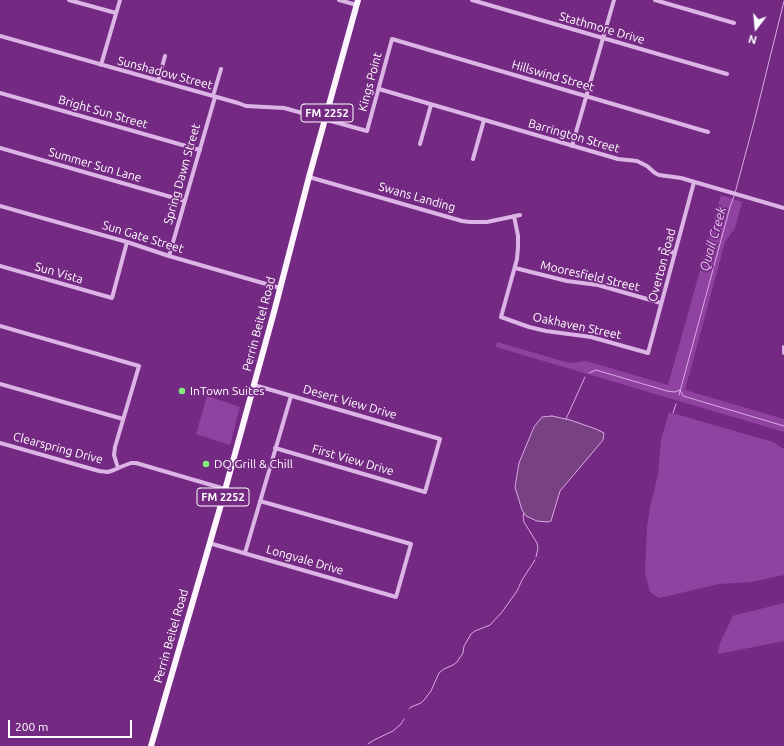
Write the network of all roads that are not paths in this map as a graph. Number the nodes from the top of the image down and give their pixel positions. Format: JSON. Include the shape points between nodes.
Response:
{"nodes":[{"id":1,"x":69,"y":0,"type":"edge"},
{"id":2,"x":120,"y":0,"type":"edge"},
{"id":3,"x":339,"y":0,"type":"edge"},
{"id":4,"x":472,"y":0,"type":"edge"},
{"id":5,"x":614,"y":0,"type":"edge"},
{"id":6,"x":655,"y":0,"type":"edge"},
{"id":7,"x":357,"y":3,"type":"edge"},
{"id":8,"x":116,"y":13,"type":"junction"},
{"id":9,"x":734,"y":23,"type":"dead end"},
{"id":10,"x":0,"y":36,"type":"edge"},
{"id":11,"x":604,"y":38,"type":"junction"},
{"id":12,"x":392,"y":40,"type":"joint"},
{"id":13,"x":165,"y":56,"type":"dead end"},
{"id":14,"x":101,"y":66,"type":"junction"},
{"id":15,"x":221,"y":69,"type":"dead end"},
{"id":16,"x":727,"y":74,"type":"dead end"},
{"id":17,"x":158,"y":81,"type":"junction"},
{"id":18,"x":379,"y":89,"type":"junction"},
{"id":19,"x":0,"y":93,"type":"edge"},
{"id":20,"x":214,"y":97,"type":"junction"},
{"id":21,"x":586,"y":97,"type":"junction"},
{"id":22,"x":432,"y":104,"type":"junction"},
{"id":23,"x":326,"y":119,"type":"junction"},
{"id":24,"x":484,"y":120,"type":"junction"},
{"id":25,"x":368,"y":131,"type":"joint"},
{"id":26,"x":708,"y":132,"type":"dead end"},
{"id":27,"x":420,"y":144,"type":"dead end"},
{"id":28,"x":572,"y":146,"type":"junction"},
{"id":29,"x":0,"y":148,"type":"edge"},
{"id":30,"x":200,"y":150,"type":"junction"},
{"id":31,"x":473,"y":159,"type":"dead end"},
{"id":32,"x":309,"y":177,"type":"junction"},
{"id":33,"x":694,"y":182,"type":"junction"},
{"id":34,"x":185,"y":201,"type":"junction"},
{"id":35,"x":0,"y":206,"type":"edge"},
{"id":36,"x":784,"y":208,"type":"edge"},
{"id":37,"x":520,"y":215,"type":"dead end"},
{"id":38,"x":514,"y":216,"type":"junction"},
{"id":39,"x":127,"y":242,"type":"junction"},
{"id":40,"x":660,"y":249,"type":"dead end"},
{"id":41,"x":675,"y":253,"type":"junction"},
{"id":42,"x":169,"y":256,"type":"junction"},
{"id":43,"x":0,"y":266,"type":"edge"},
{"id":44,"x":515,"y":268,"type":"junction"},
{"id":45,"x":280,"y":288,"type":"junction"},
{"id":46,"x":662,"y":303,"type":"junction"},
{"id":47,"x":0,"y":326,"type":"edge"},
{"id":48,"x":784,"y":347,"type":"edge"},
{"id":49,"x":648,"y":353,"type":"joint"},
{"id":50,"x":784,"y":353,"type":"edge"},
{"id":51,"x":0,"y":384,"type":"edge"},
{"id":52,"x":254,"y":385,"type":"junction"},
{"id":53,"x":291,"y":396,"type":"junction"},
{"id":54,"x":123,"y":419,"type":"junction"},
{"id":55,"x":0,"y":443,"type":"edge"},
{"id":56,"x":275,"y":448,"type":"junction"},
{"id":57,"x":118,"y":468,"type":"junction"},
{"id":58,"x":225,"y":489,"type":"junction"},
{"id":59,"x":425,"y":492,"type":"joint"},
{"id":60,"x":260,"y":500,"type":"junction"},
{"id":61,"x":210,"y":543,"type":"junction"},
{"id":62,"x":245,"y":553,"type":"junction"},
{"id":63,"x":151,"y":746,"type":"edge"}],
"edges":[{"from":1,"to":8,"type":"street"},
{"from":2,"to":8,"type":"street"},
{"from":3,"to":7,"type":"street"},
{"from":4,"to":11,"type":"street","name":"Stathmore Drive"},
{"from":5,"to":11,"type":"street"},
{"from":6,"to":9,"type":"street"},
{"from":7,"to":23,"type":"main road","name":"Perrin Beitel Road","number":"FM 2252"},
{"from":8,"to":14,"type":"street"},
{"from":10,"to":14,"type":"street","name":"Sunshadow Street"},
{"from":11,"to":16,"type":"street","name":"Stathmore Drive"},
{"from":11,"to":21,"type":"street"},
{"from":12,"to":18,"type":"street","name":"Kings Point"},
{"from":12,"to":21,"type":"street","name":"Hillswind Street"},
{"from":13,"to":17,"type":"street"},
{"from":14,"to":17,"type":"street","name":"Sunshadow Street"},
{"from":15,"to":20,"type":"street","name":"Spring Dawn Street"},
{"from":17,"to":20,"type":"street","name":"Sunshadow Street"},
{"from":18,"to":22,"type":"street","name":"Barrington Street"},
{"from":18,"to":25,"type":"street","name":"Kings Point"},
{"from":19,"to":30,"type":"street","name":"Bright Sun Street"},
{"from":20,"to":23,"type":"street","name":"Sunshadow Street","via":[[246,106],[284,108]]},
{"from":20,"to":30,"type":"street","name":"Spring Dawn Street"},
{"from":21,"to":26,"type":"street","name":"Hillswind Street"},
{"from":21,"to":28,"type":"street"},
{"from":22,"to":24,"type":"street","name":"Barrington Street"},
{"from":22,"to":27,"type":"street"},
{"from":23,"to":25,"type":"street","name":"Sunshadow Street"},
{"from":23,"to":32,"type":"main road","name":"Perrin Beitel Road","number":"FM 2252"},
{"from":24,"to":28,"type":"street","name":"Barrington Street"},
{"from":24,"to":31,"type":"street"},
{"from":28,"to":33,"type":"street","name":"Barrington Street","via":[[618,160],[637,161],[659,175]]},
{"from":29,"to":34,"type":"street","name":"Summer Sun Lane"},
{"from":30,"to":34,"type":"street","name":"Spring Dawn Street"},
{"from":32,"to":38,"type":"street","name":"Swans Landing","via":[[462,220],[487,222]]},
{"from":32,"to":45,"type":"main road","name":"Perrin Beitel Road","number":"FM 2252"},
{"from":33,"to":36,"type":"street","name":"Barrington Street"},
{"from":33,"to":41,"type":"street","name":"Overton Road"},
{"from":34,"to":42,"type":"street","name":"Spring Dawn Street"},
{"from":35,"to":39,"type":"street","name":"Sun Gate Street"},
{"from":37,"to":38,"type":"street","name":"Swans Landing"},
{"from":38,"to":44,"type":"street","via":[[518,247]]},
{"from":39,"to":42,"type":"street","name":"Sun Gate Street"},
{"from":39,"to":43,"type":"street","name":"Sun Vista","via":[[112,298]]},
{"from":40,"to":41,"type":"street"},
{"from":41,"to":46,"type":"street","name":"Overton Road"},
{"from":42,"to":45,"type":"street","name":"Sun Gate Street"},
{"from":44,"to":46,"type":"street","name":"Mooresfield Street","via":[[560,280],[598,285]]},
{"from":44,"to":49,"type":"street","name":"Oakhaven Street","via":[[501,317],[529,327],[592,337]]},
{"from":45,"to":52,"type":"main road","name":"Perrin Beitel Road","number":"FM 2252"},
{"from":46,"to":49,"type":"street","name":"Overton Road"},
{"from":47,"to":54,"type":"street","via":[[139,366]]},
{"from":48,"to":50,"type":"street"},
{"from":51,"to":54,"type":"street"},
{"from":52,"to":53,"type":"street","name":"Desert View Drive"},
{"from":52,"to":58,"type":"main road","name":"Perrin Beitel Road","number":"FM 2252"},
{"from":53,"to":56,"type":"street"},
{"from":53,"to":59,"type":"street","name":"Desert View Drive","via":[[440,439]]},
{"from":54,"to":57,"type":"street","via":[[114,455]]},
{"from":55,"to":57,"type":"street","name":"Clearspring Drive","via":[[99,471],[108,472]]},
{"from":56,"to":59,"type":"street","name":"First View Drive"},
{"from":56,"to":60,"type":"street"},
{"from":57,"to":58,"type":"street","name":"Clearspring Drive","via":[[131,463],[141,464]]},
{"from":58,"to":61,"type":"main road","name":"Perrin Beitel Road","number":"FM 2252"},
{"from":60,"to":62,"type":"street"},
{"from":60,"to":62,"type":"street","name":"Longvale Drive","via":[[411,544],[396,597]]},
{"from":61,"to":62,"type":"street","name":"Longvale Drive"},
{"from":61,"to":63,"type":"main road","name":"Perrin Beitel Road","number":"FM 2252"}]}
